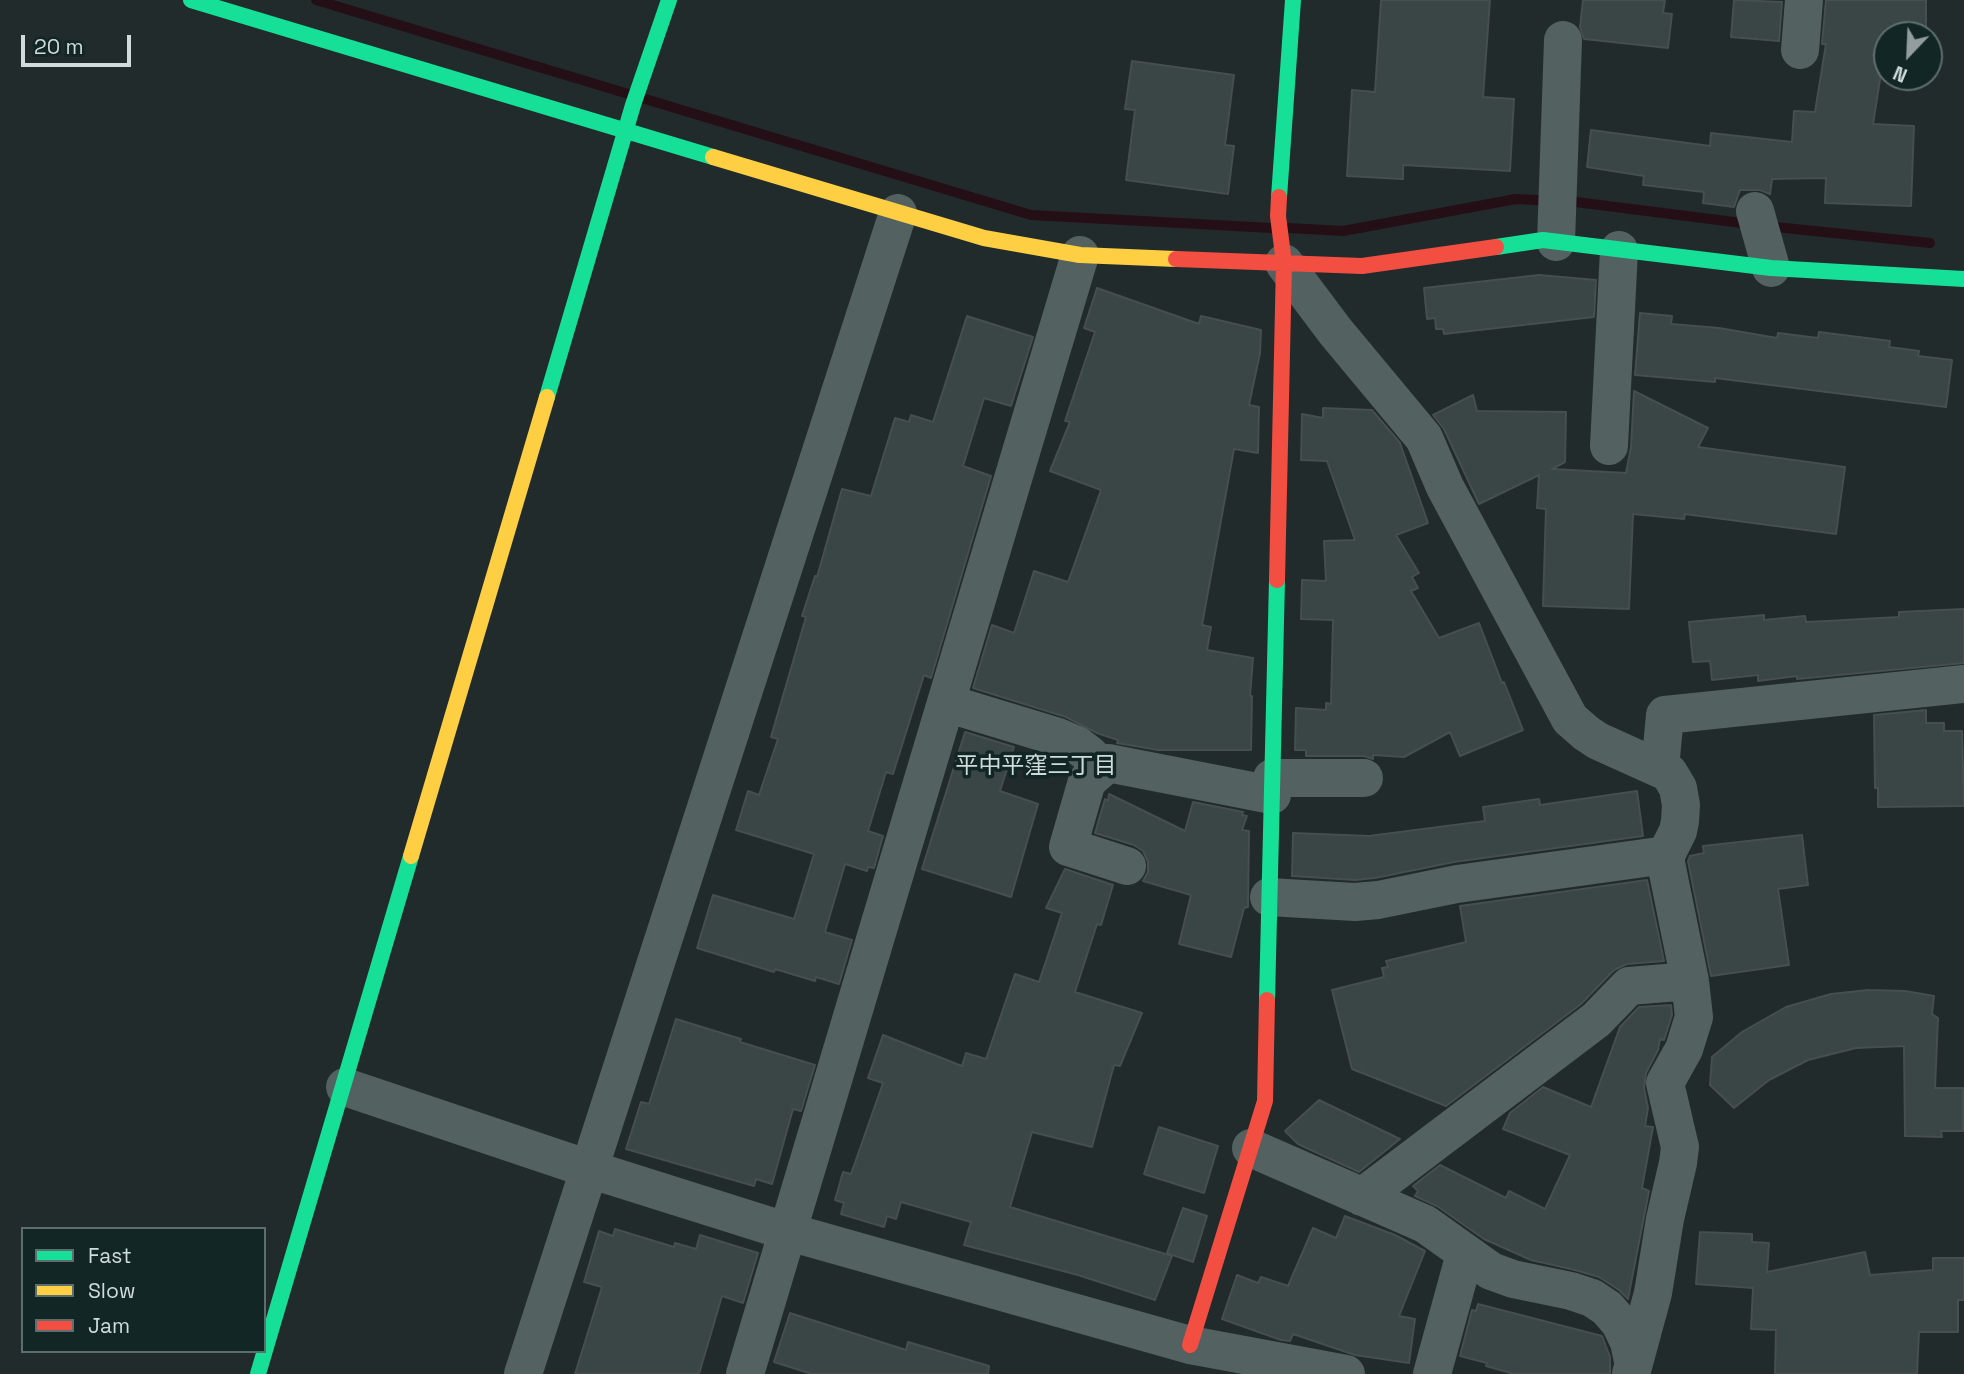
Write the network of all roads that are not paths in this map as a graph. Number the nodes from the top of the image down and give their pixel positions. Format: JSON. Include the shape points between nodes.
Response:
{"nodes":[{"id":1,"x":191,"y":0,"type":"edge"},
{"id":2,"x":669,"y":0,"type":"edge"},
{"id":3,"x":1293,"y":0,"type":"edge"},
{"id":4,"x":1804,"y":0,"type":"edge"},
{"id":5,"x":1563,"y":40,"type":"dead end"},
{"id":6,"x":1800,"y":50,"type":"dead end"},
{"id":7,"x":625,"y":131,"type":"junction"},
{"id":8,"x":1755,"y":211,"type":"dead end"},
{"id":9,"x":898,"y":213,"type":"junction"},
{"id":10,"x":1556,"y":242,"type":"junction"},
{"id":11,"x":1619,"y":250,"type":"junction"},
{"id":12,"x":1080,"y":255,"type":"junction"},
{"id":13,"x":1284,"y":263,"type":"junction"},
{"id":14,"x":1771,"y":268,"type":"junction"},
{"id":15,"x":1964,"y":279,"type":"edge"},
{"id":16,"x":1609,"y":446,"type":"dead end"},
{"id":17,"x":1964,"y":684,"type":"edge"},
{"id":18,"x":946,"y":703,"type":"junction"},
{"id":19,"x":1660,"y":768,"type":"junction"},
{"id":20,"x":1097,"y":770,"type":"junction"},
{"id":21,"x":1364,"y":778,"type":"dead end"},
{"id":22,"x":1272,"y":786,"type":"junction"},
{"id":23,"x":1666,"y":855,"type":"junction"},
{"id":24,"x":1127,"y":866,"type":"dead end"},
{"id":25,"x":1269,"y":897,"type":"junction"},
{"id":26,"x":1690,"y":981,"type":"junction"},
{"id":27,"x":345,"y":1087,"type":"junction"},
{"id":28,"x":1251,"y":1148,"type":"junction"},
{"id":29,"x":589,"y":1169,"type":"junction"},
{"id":30,"x":1362,"y":1197,"type":"junction"},
{"id":31,"x":789,"y":1232,"type":"junction"},
{"id":32,"x":1465,"y":1255,"type":"junction"},
{"id":33,"x":1190,"y":1345,"type":"junction"},
{"id":34,"x":266,"y":1348,"type":"edge"},
{"id":35,"x":264,"y":1353,"type":"edge"},
{"id":36,"x":1632,"y":1367,"type":"edge"},
{"id":37,"x":258,"y":1374,"type":"edge"},
{"id":38,"x":523,"y":1374,"type":"edge"},
{"id":39,"x":745,"y":1374,"type":"edge"},
{"id":40,"x":1346,"y":1374,"type":"edge"},
{"id":41,"x":1432,"y":1374,"type":"edge"}],
"edges":[{"from":1,"to":7,"type":"street"},
{"from":2,"to":7,"type":"street"},
{"from":3,"to":13,"type":"street","via":[[1278,216]]},
{"from":4,"to":6,"type":"street"},
{"from":5,"to":10,"type":"street"},
{"from":7,"to":9,"type":"street"},
{"from":7,"to":27,"type":"street"},
{"from":8,"to":14,"type":"street"},
{"from":9,"to":12,"type":"street","via":[[984,238]]},
{"from":9,"to":29,"type":"street"},
{"from":10,"to":11,"type":"street"},
{"from":10,"to":13,"type":"street","via":[[1543,240],[1362,266]]},
{"from":11,"to":14,"type":"street"},
{"from":11,"to":16,"type":"street"},
{"from":12,"to":13,"type":"street"},
{"from":12,"to":18,"type":"street"},
{"from":13,"to":19,"type":"street","via":[[1424,438],[1570,719],[1598,741]]},
{"from":13,"to":22,"type":"street"},
{"from":14,"to":15,"type":"street"},
{"from":17,"to":19,"type":"street","via":[[1665,715]]},
{"from":18,"to":20,"type":"street","via":[[1077,745],[1090,755]]},
{"from":18,"to":31,"type":"street"},
{"from":19,"to":23,"type":"street","via":[[1678,788],[1681,805],[1678,831]]},
{"from":20,"to":22,"type":"street","via":[[1108,763]]},
{"from":20,"to":24,"type":"street","via":[[1087,781],[1068,847]]},
{"from":21,"to":22,"type":"street"},
{"from":22,"to":25,"type":"street"},
{"from":23,"to":25,"type":"street","via":[[1355,902]]},
{"from":23,"to":26,"type":"street"},
{"from":25,"to":28,"type":"street","via":[[1265,1101]]},
{"from":26,"to":30,"type":"street","via":[[1629,986],[1596,1020]]},
{"from":26,"to":36,"type":"street","via":[[1691,1027],[1665,1083],[1679,1147],[1678,1163],[1653,1293]]},
{"from":27,"to":29,"type":"street"},
{"from":27,"to":34,"type":"street"},
{"from":28,"to":30,"type":"street"},
{"from":28,"to":33,"type":"street"},
{"from":29,"to":31,"type":"street"},
{"from":29,"to":38,"type":"street"},
{"from":30,"to":32,"type":"street","via":[[1425,1224],[1454,1242]]},
{"from":31,"to":33,"type":"street"},
{"from":31,"to":39,"type":"street"},
{"from":32,"to":36,"type":"street","via":[[1513,1279],[1592,1298],[1620,1323],[1629,1342]]},
{"from":32,"to":41,"type":"street"},
{"from":33,"to":40,"type":"street"},
{"from":35,"to":37,"type":"street"}]}
